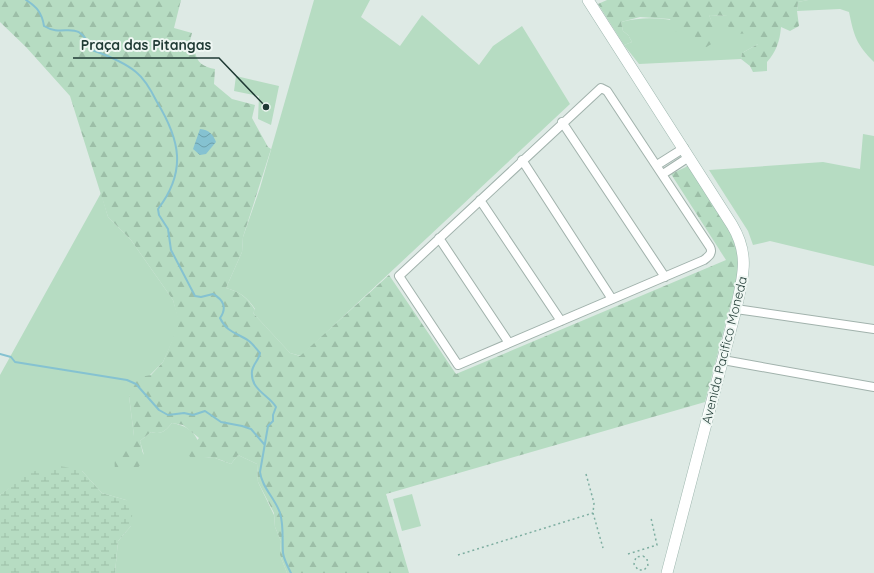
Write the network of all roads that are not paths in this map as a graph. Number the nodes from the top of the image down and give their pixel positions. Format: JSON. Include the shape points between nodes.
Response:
{"nodes":[{"id":1,"x":588,"y":0,"type":"edge"},
{"id":2,"x":562,"y":122,"type":"junction"},
{"id":3,"x":686,"y":153,"type":"junction"},
{"id":4,"x":522,"y":160,"type":"junction"},
{"id":5,"x":657,"y":165,"type":"junction"},
{"id":6,"x":663,"y":174,"type":"junction"},
{"id":7,"x":480,"y":200,"type":"junction"},
{"id":8,"x":439,"y":238,"type":"junction"},
{"id":9,"x":665,"y":277,"type":"junction"},
{"id":10,"x":612,"y":299,"type":"junction"},
{"id":11,"x":736,"y":309,"type":"junction"},
{"id":12,"x":561,"y":320,"type":"junction"},
{"id":13,"x":874,"y":329,"type":"edge"},
{"id":14,"x":510,"y":343,"type":"junction"},
{"id":15,"x":723,"y":360,"type":"junction"},
{"id":16,"x":874,"y":387,"type":"edge"},
{"id":17,"x":667,"y":573,"type":"edge"}],
"edges":[{"from":1,"to":3,"type":"street","name":"Avenida Pacifico Moneda"},
{"from":2,"to":4,"type":"street"},
{"from":2,"to":5,"type":"street","via":[[598,89],[605,88]]},
{"from":2,"to":9,"type":"street"},
{"from":3,"to":5,"type":"street"},
{"from":3,"to":6,"type":"street"},
{"from":3,"to":11,"type":"street","name":"Avenida Pacifico Moneda","via":[[740,239],[744,252],[744,269]]},
{"from":4,"to":7,"type":"street"},
{"from":4,"to":10,"type":"street"},
{"from":5,"to":6,"type":"street"},
{"from":6,"to":9,"type":"street","via":[[711,249],[709,256],[704,260]]},
{"from":7,"to":8,"type":"street"},
{"from":7,"to":12,"type":"street"},
{"from":8,"to":14,"type":"street"},
{"from":8,"to":14,"type":"street","via":[[399,276],[458,365]]},
{"from":9,"to":10,"type":"street"},
{"from":10,"to":12,"type":"street"},
{"from":11,"to":13,"type":"street"},
{"from":11,"to":15,"type":"street","name":"Avenida Pacifico Moneda"},
{"from":12,"to":14,"type":"street"},
{"from":15,"to":16,"type":"street"},
{"from":15,"to":17,"type":"street","name":"Avenida Pacifico Moneda"}]}
